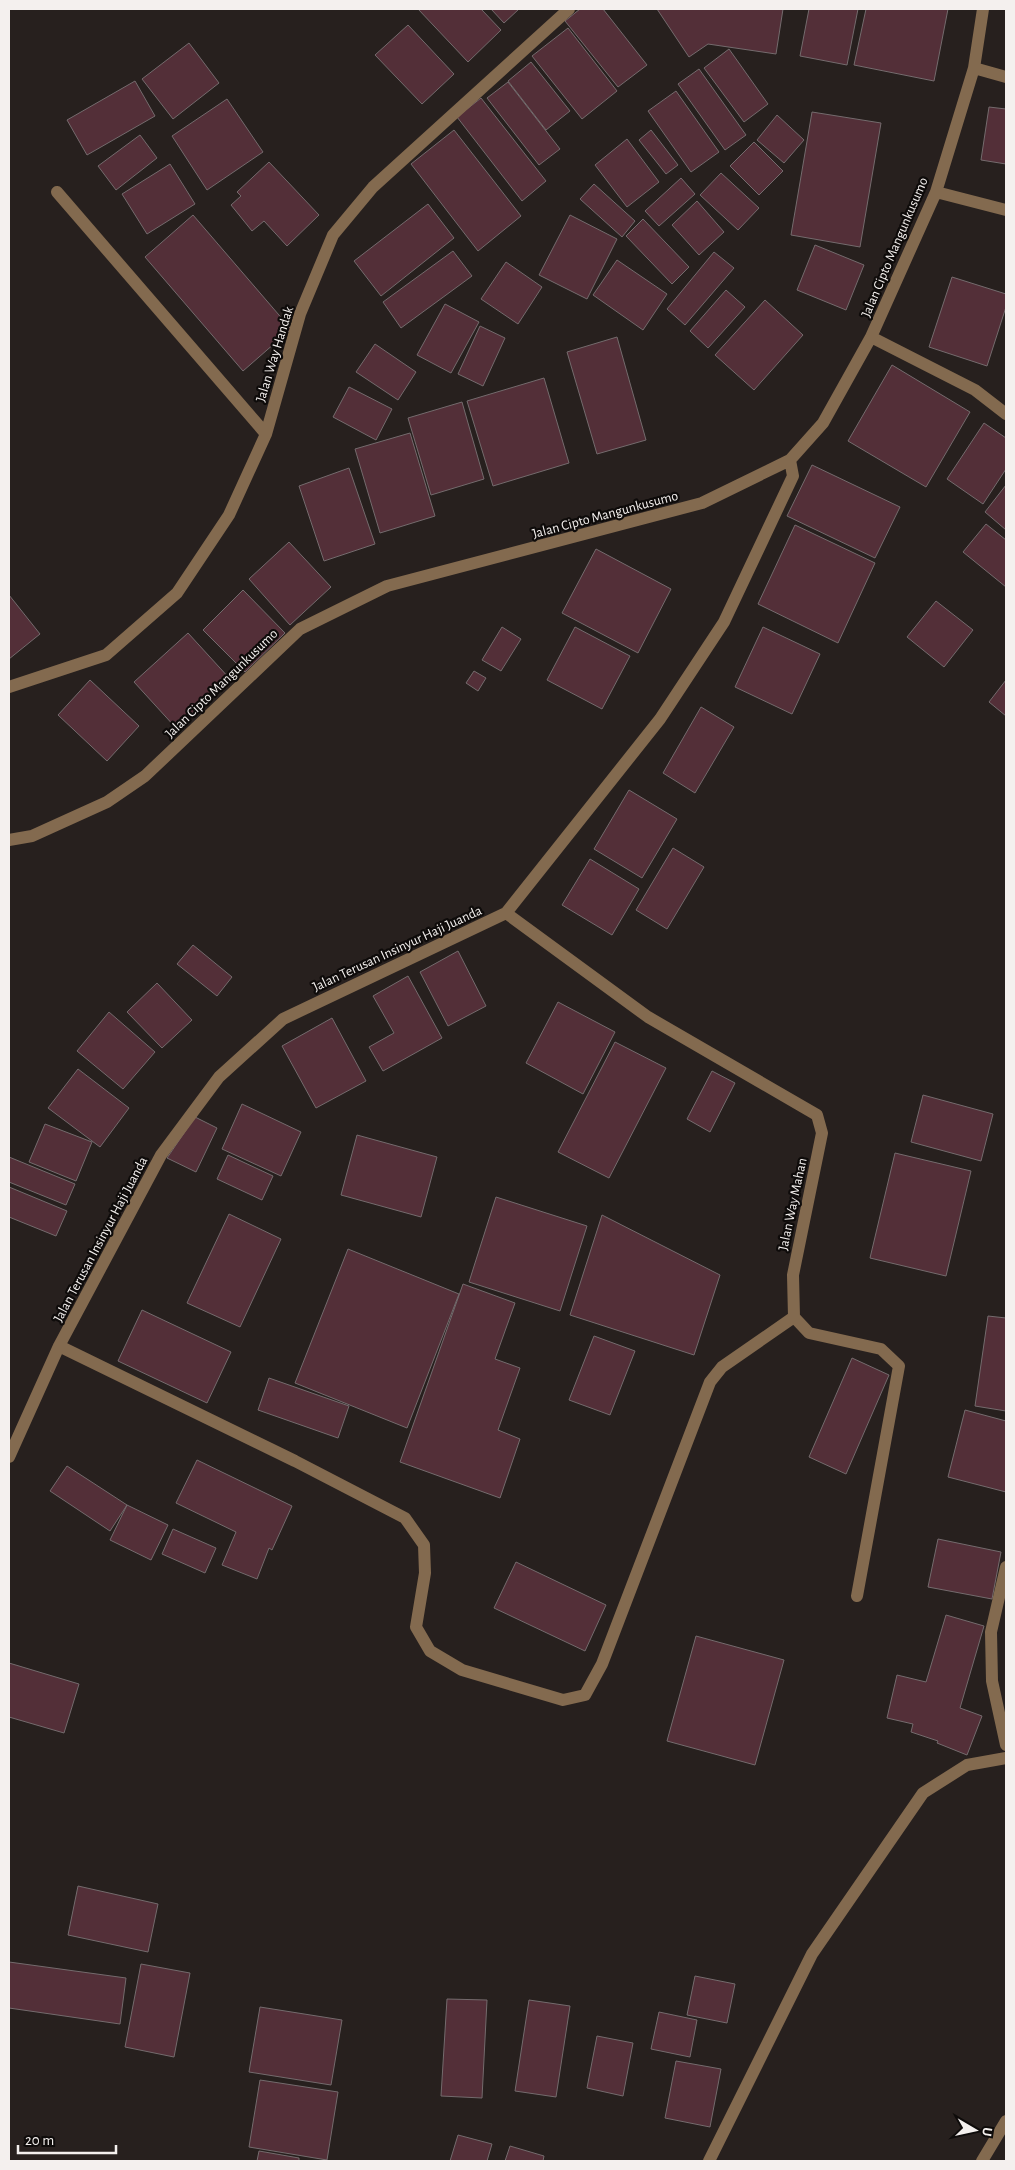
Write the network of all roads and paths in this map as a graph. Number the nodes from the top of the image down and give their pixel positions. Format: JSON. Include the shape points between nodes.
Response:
{"nodes":[{"id":1,"x":569,"y":9,"type":"edge"},
{"id":2,"x":982,"y":9,"type":"edge"},
{"id":3,"x":974,"y":68,"type":"junction"},
{"id":4,"x":1006,"y":77,"type":"edge"},
{"id":5,"x":57,"y":192,"type":"dead end"},
{"id":6,"x":936,"y":192,"type":"junction"},
{"id":7,"x":1006,"y":210,"type":"edge"},
{"id":8,"x":871,"y":337,"type":"junction"},
{"id":9,"x":1006,"y":414,"type":"edge"},
{"id":10,"x":266,"y":434,"type":"junction"},
{"id":11,"x":790,"y":460,"type":"junction"},
{"id":12,"x":9,"y":687,"type":"edge"},
{"id":13,"x":9,"y":840,"type":"edge"},
{"id":14,"x":506,"y":913,"type":"junction"},
{"id":15,"x":794,"y":1317,"type":"junction"},
{"id":16,"x":59,"y":1346,"type":"junction"},
{"id":17,"x":9,"y":1457,"type":"edge"},
{"id":18,"x":1006,"y":1567,"type":"edge"},
{"id":19,"x":857,"y":1596,"type":"dead end"},
{"id":20,"x":1006,"y":1745,"type":"edge"},
{"id":21,"x":1006,"y":1758,"type":"edge"},
{"id":22,"x":1006,"y":2121,"type":"edge"},
{"id":23,"x":709,"y":2161,"type":"edge"},
{"id":24,"x":982,"y":2161,"type":"edge"}],
"edges":[{"from":1,"to":10,"type":"street","name":"Jalan Way Handak","via":[[373,187],[333,235],[300,314]]},
{"from":2,"to":3,"type":"street","name":"Jalan Cipto Mangunkusumo"},
{"from":3,"to":4,"type":"street"},
{"from":3,"to":6,"type":"street","name":"Jalan Cipto Mangunkusumo"},
{"from":5,"to":10,"type":"street"},
{"from":6,"to":7,"type":"street"},
{"from":6,"to":8,"type":"street","name":"Jalan Cipto Mangunkusumo"},
{"from":8,"to":9,"type":"street","via":[[975,390]]},
{"from":8,"to":11,"type":"street","name":"Jalan Cipto Mangunkusumo","via":[[823,423]]},
{"from":10,"to":12,"type":"street","name":"Jalan Way Handak","via":[[229,515],[178,593],[106,655]]},
{"from":11,"to":13,"type":"street","name":"Jalan Cipto Mangunkusumo","via":[[702,504],[387,586],[300,628],[145,776],[107,802],[32,836]]},
{"from":11,"to":14,"type":"street","name":"Jalan Terusan Insinyur Haji Juanda","via":[[793,476],[724,622],[660,719]]},
{"from":14,"to":15,"type":"street","name":"Jalan Way Mahan","via":[[648,1017],[818,1115],[822,1132],[793,1275]]},
{"from":14,"to":16,"type":"street","name":"Jalan Terusan Insinyur Haji Juanda","via":[[283,1019],[219,1077],[161,1155]]},
{"from":15,"to":16,"type":"street","via":[[722,1367],[710,1382],[602,1664],[586,1695],[563,1700],[462,1670],[430,1651],[416,1627],[425,1573],[424,1545],[405,1518]]},
{"from":15,"to":19,"type":"street","via":[[808,1333],[881,1349],[899,1366]]},
{"from":16,"to":17,"type":"street","name":"Jalan Terusan Insinyur Haji Juanda"},
{"from":18,"to":20,"type":"street","via":[[991,1632],[992,1681]]},
{"from":21,"to":23,"type":"street","via":[[967,1766],[924,1793],[812,1954]]},
{"from":22,"to":24,"type":"street"}]}
